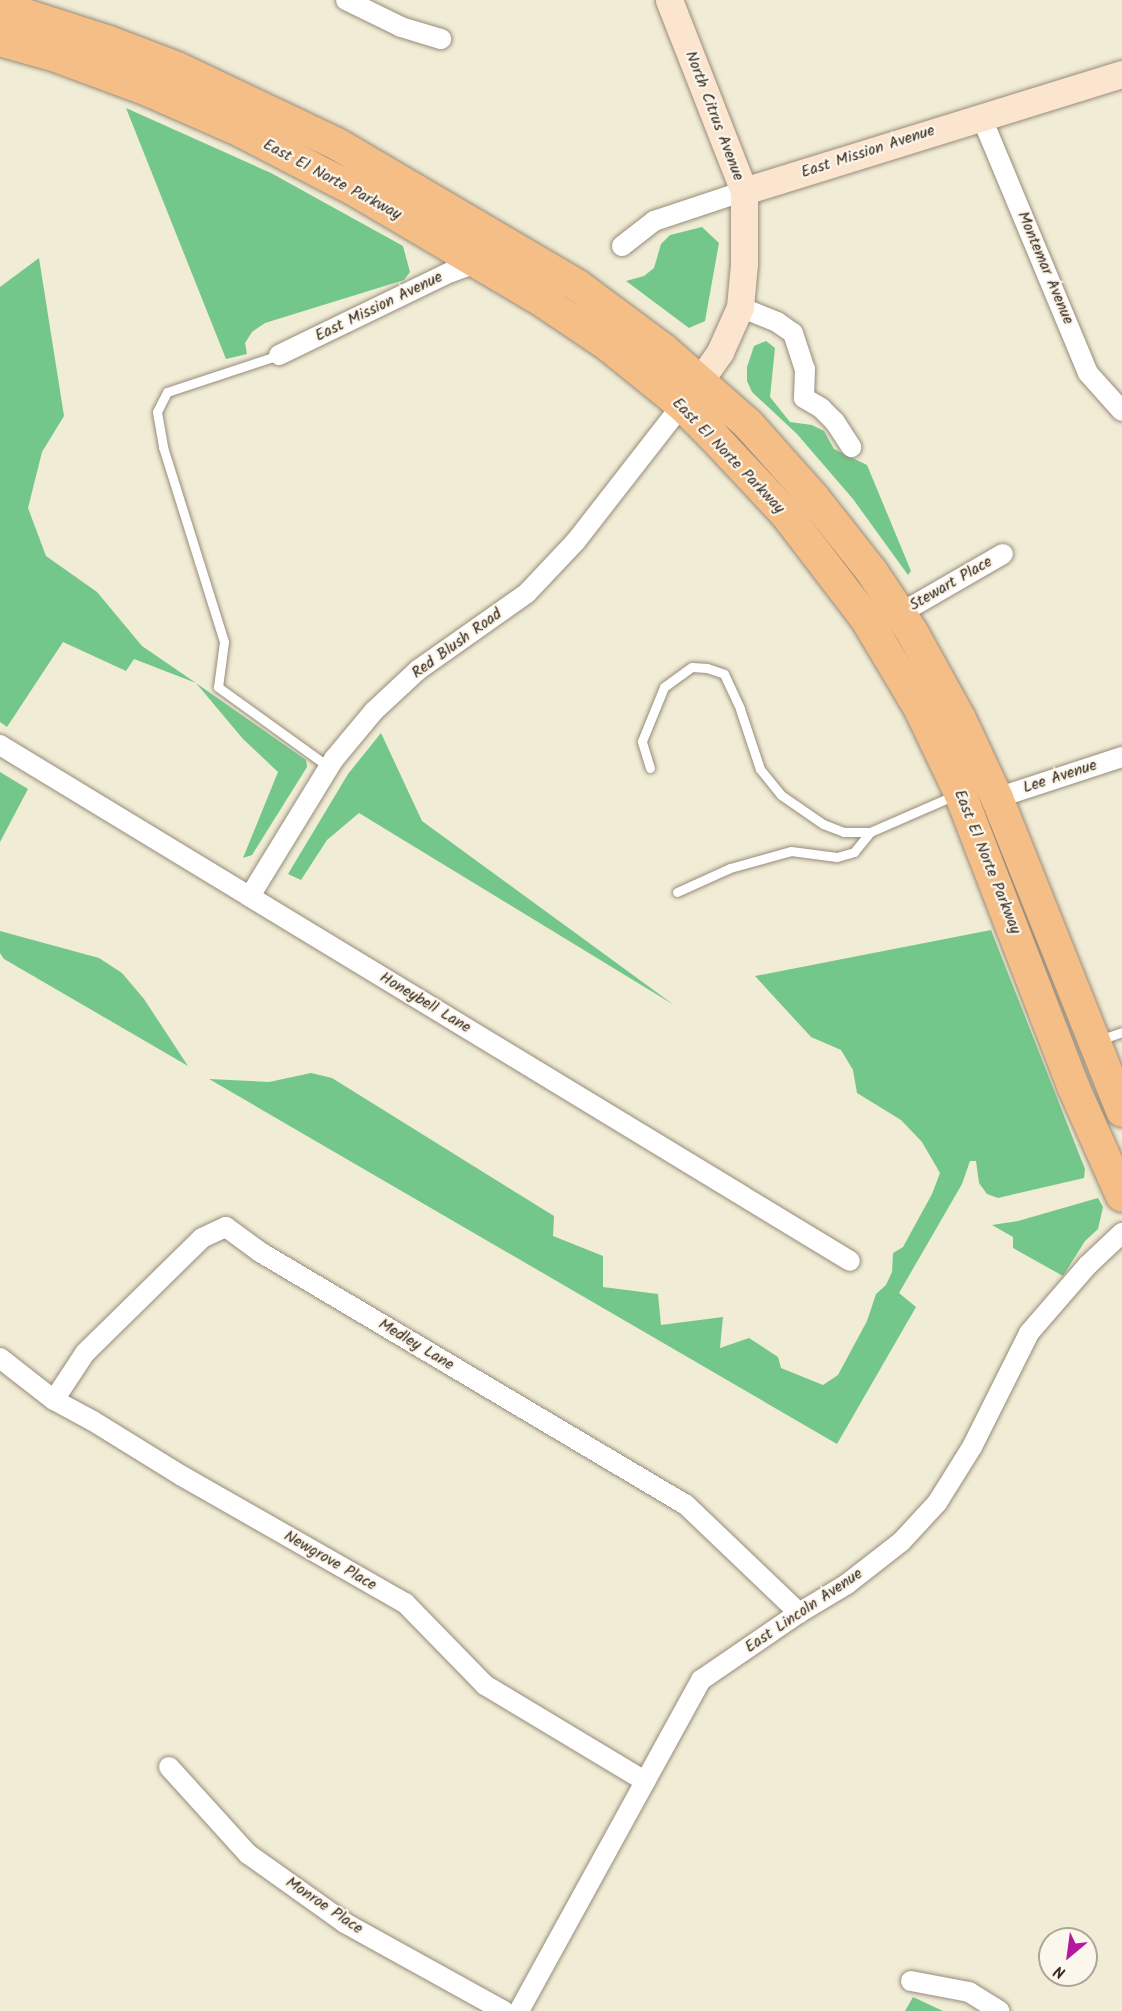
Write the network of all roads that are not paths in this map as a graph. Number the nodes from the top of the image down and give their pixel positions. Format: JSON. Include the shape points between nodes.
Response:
{"nodes":[{"id":1,"x":346,"y":0,"type":"edge"},
{"id":2,"x":669,"y":0,"type":"edge"},
{"id":3,"x":0,"y":7,"type":"edge"},
{"id":4,"x":441,"y":39,"type":"dead end"},
{"id":5,"x":0,"y":40,"type":"edge"},
{"id":6,"x":1122,"y":74,"type":"edge"},
{"id":7,"x":981,"y":116,"type":"junction"},
{"id":8,"x":744,"y":191,"type":"junction"},
{"id":9,"x":622,"y":246,"type":"dead end"},
{"id":10,"x":479,"y":262,"type":"junction"},
{"id":11,"x":740,"y":307,"type":"junction"},
{"id":12,"x":279,"y":355,"type":"joint"},
{"id":13,"x":691,"y":393,"type":"junction"},
{"id":14,"x":1122,"y":411,"type":"edge"},
{"id":15,"x":851,"y":447,"type":"dead end"},
{"id":16,"x":1003,"y":554,"type":"dead end"},
{"id":17,"x":899,"y":614,"type":"junction"},
{"id":18,"x":0,"y":745,"type":"edge"},
{"id":19,"x":1122,"y":757,"type":"edge"},
{"id":20,"x":329,"y":767,"type":"junction"},
{"id":21,"x":650,"y":768,"type":"dead end"},
{"id":22,"x":960,"y":793,"type":"junction"},
{"id":23,"x":997,"y":798,"type":"junction"},
{"id":24,"x":870,"y":832,"type":"junction"},
{"id":25,"x":677,"y":892,"type":"dead end"},
{"id":26,"x":250,"y":896,"type":"junction"},
{"id":27,"x":1108,"y":1037,"type":"edge"},
{"id":28,"x":1122,"y":1111,"type":"edge"},
{"id":29,"x":1122,"y":1196,"type":"edge"},
{"id":30,"x":1122,"y":1233,"type":"edge"},
{"id":31,"x":850,"y":1262,"type":"dead end"},
{"id":32,"x":0,"y":1359,"type":"edge"},
{"id":33,"x":54,"y":1400,"type":"junction"},
{"id":34,"x":799,"y":1613,"type":"junction"},
{"id":35,"x":169,"y":1767,"type":"dead end"},
{"id":36,"x":645,"y":1781,"type":"junction"},
{"id":37,"x":911,"y":1981,"type":"dead end"},
{"id":38,"x":504,"y":2011,"type":"edge"},
{"id":39,"x":519,"y":2011,"type":"edge"},
{"id":40,"x":1000,"y":2011,"type":"edge"}],
"edges":[{"from":1,"to":4,"type":"street","via":[[401,27]]},
{"from":2,"to":8,"type":"main road","name":"North Citrus Avenue"},
{"from":3,"to":13,"type":"main road","name":"East El Norte Parkway","via":[[177,68],[337,144],[578,286],[664,350]]},
{"from":5,"to":10,"type":"main road","name":"East El Norte Parkway","via":[[148,90],[242,131]]},
{"from":6,"to":7,"type":"main road","name":"East Mission Avenue"},
{"from":7,"to":8,"type":"main road","name":"East Mission Avenue"},
{"from":7,"to":14,"type":"street","name":"Montemar Avenue","via":[[1088,373]]},
{"from":8,"to":9,"type":"street","name":"East Mission Avenue","via":[[654,221]]},
{"from":8,"to":11,"type":"main road","name":"North Citrus Avenue"},
{"from":10,"to":12,"type":"street","name":"East Mission Avenue"},
{"from":10,"to":13,"type":"main road","name":"East El Norte Parkway"},
{"from":11,"to":13,"type":"main road","name":"North Citrus Avenue","via":[[720,352]]},
{"from":11,"to":15,"type":"street","via":[[793,333],[805,369],[804,398],[835,422]]},
{"from":12,"to":20,"type":"lane","via":[[166,392],[157,412],[163,447],[224,642],[218,687]]},
{"from":13,"to":17,"type":"main road","name":"East El Norte Parkway","via":[[748,424],[813,497],[872,572]]},
{"from":13,"to":20,"type":"street","name":"Red Blush Road","via":[[576,541],[527,592],[418,670],[374,711]]},
{"from":13,"to":22,"type":"main road","name":"East El Norte Parkway","via":[[867,620],[920,709]]},
{"from":16,"to":17,"type":"street","name":"Stewart Place"},
{"from":17,"to":23,"type":"main road","name":"East El Norte Parkway","via":[[960,718]]},
{"from":18,"to":26,"type":"street","name":"Honeybell Lane"},
{"from":19,"to":23,"type":"street","name":"Lee Avenue"},
{"from":20,"to":26,"type":"street","name":"Red Blush Road"},
{"from":21,"to":24,"type":"lane","via":[[642,741],[664,687],[692,667],[707,668],[724,674],[760,769],[781,795],[823,824],[844,832]]},
{"from":22,"to":24,"type":"lane"},
{"from":22,"to":29,"type":"main road","name":"East El Norte Parkway","via":[[1074,1086]]},
{"from":23,"to":27,"type":"main road","name":"East El Norte Parkway"},
{"from":24,"to":25,"type":"lane","via":[[854,852],[845,855],[790,851],[730,868]]},
{"from":26,"to":31,"type":"street","name":"Honeybell Lane"},
{"from":27,"to":28,"type":"main road","name":"East El Norte Parkway"},
{"from":30,"to":34,"type":"street","name":"East Lincoln Avenue","via":[[1088,1264],[1029,1333],[972,1447],[937,1503],[901,1542],[847,1584]]},
{"from":32,"to":33,"type":"street","name":"Newgrove Place"},
{"from":33,"to":34,"type":"street","name":"Medley Lane","via":[[85,1353],[202,1238],[226,1227],[270,1258],[685,1504]]},
{"from":33,"to":36,"type":"street","name":"Newgrove Place","via":[[405,1604],[485,1685]]},
{"from":34,"to":36,"type":"street","name":"East Lincoln Avenue","via":[[701,1680]]},
{"from":35,"to":38,"type":"street","name":"Monroe Place","via":[[248,1854],[345,1923]]},
{"from":36,"to":39,"type":"street","name":"East Lincoln Avenue"},
{"from":37,"to":40,"type":"street","via":[[969,1992]]}]}
